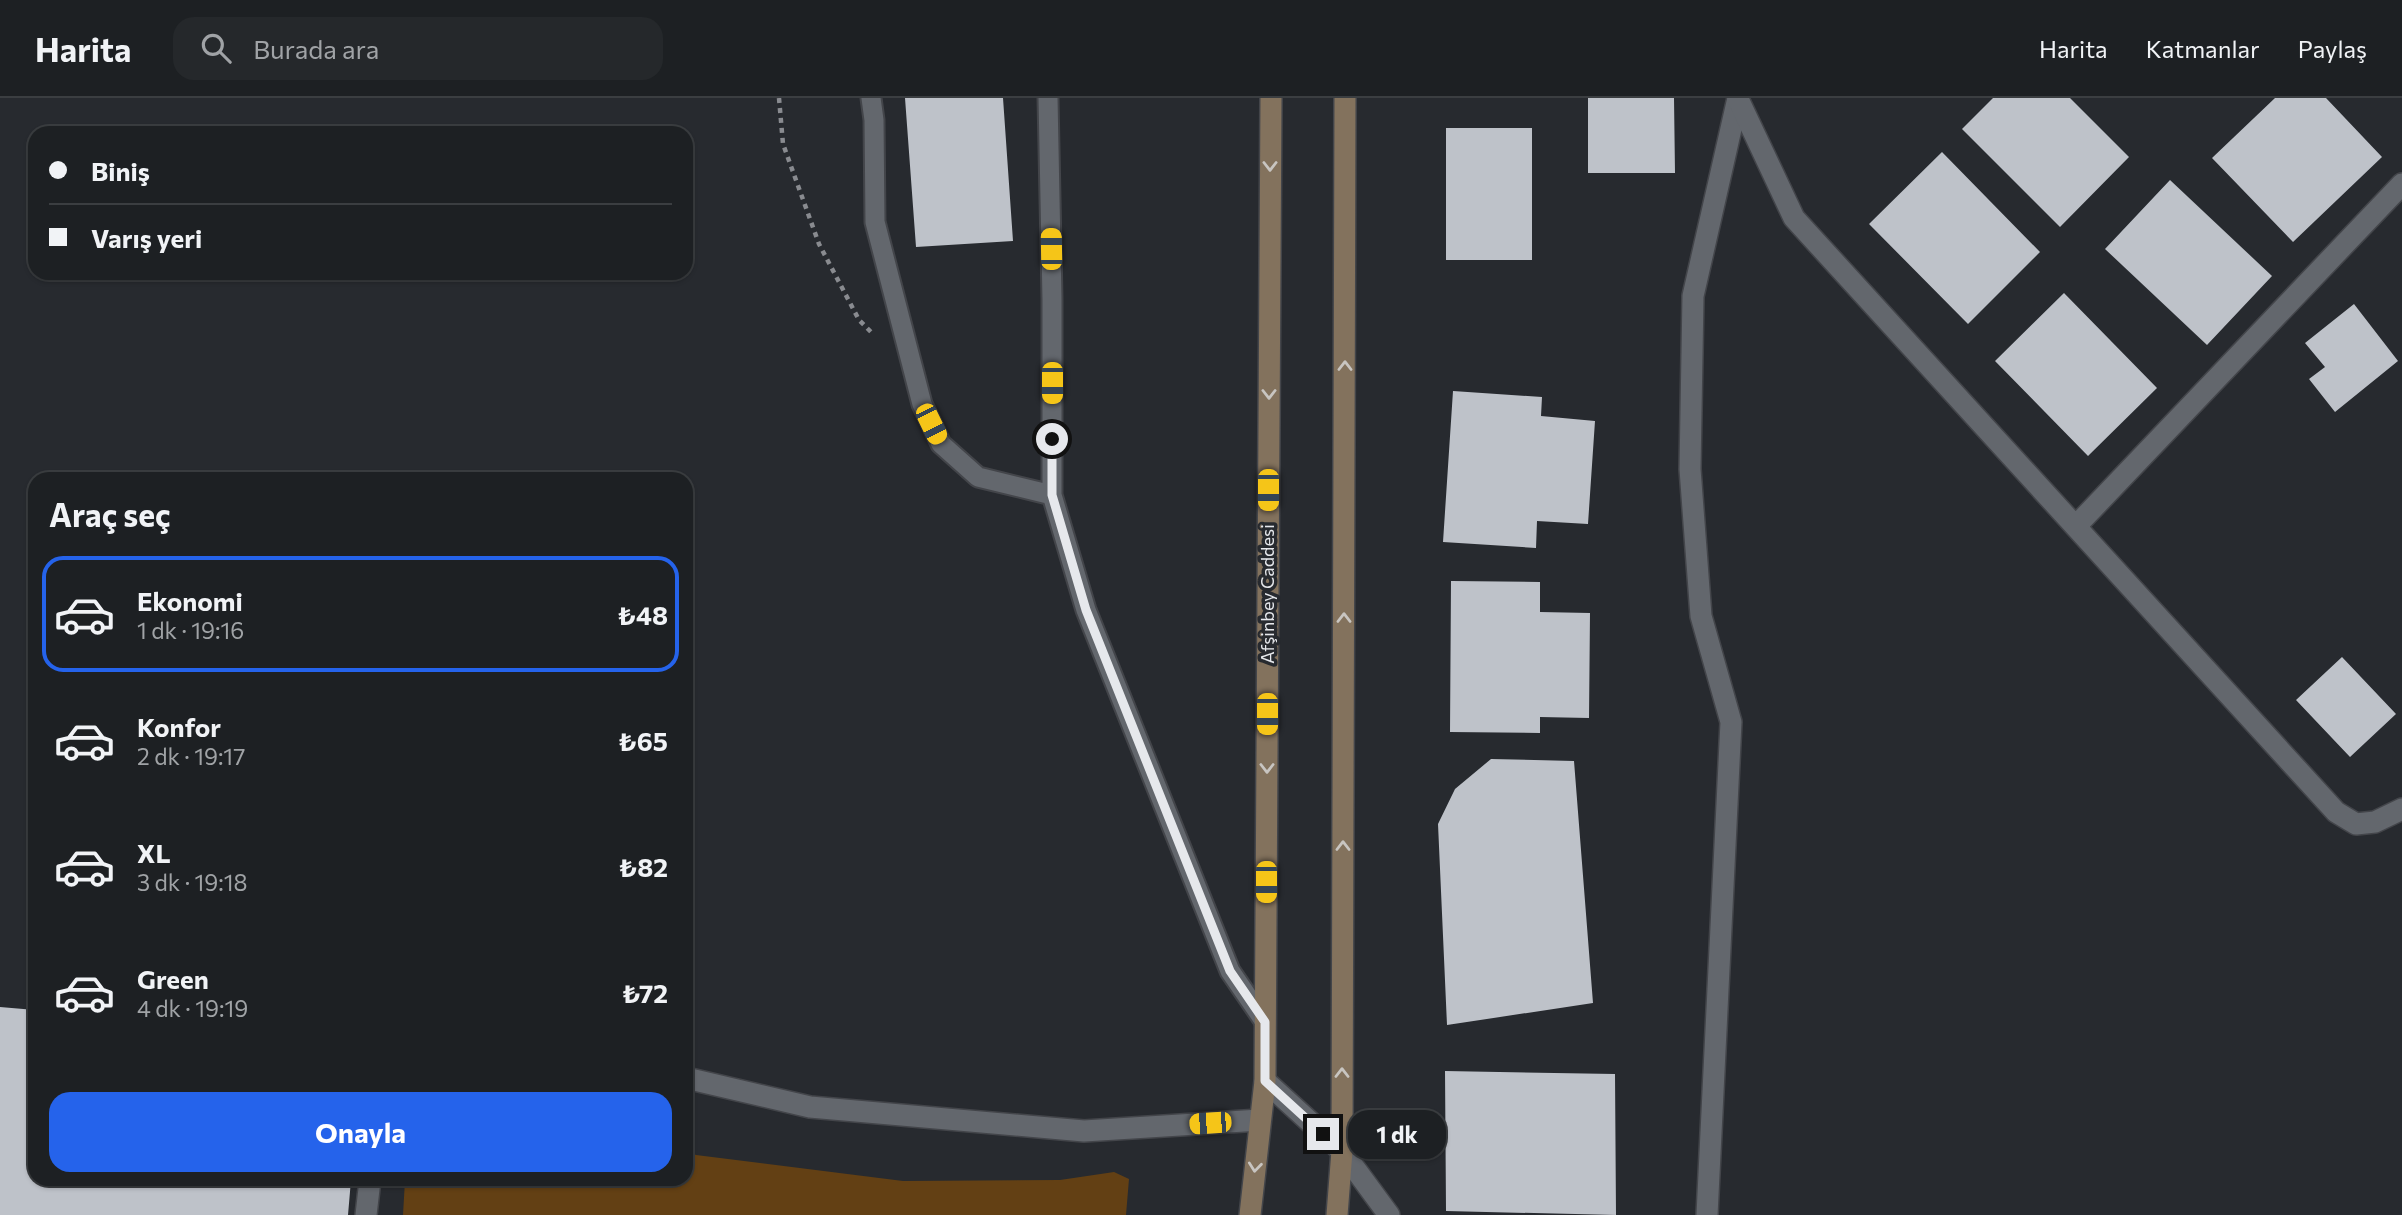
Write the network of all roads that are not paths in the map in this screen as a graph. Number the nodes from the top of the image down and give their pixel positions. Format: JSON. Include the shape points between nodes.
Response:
{"nodes":[{"id":1,"x":871,"y":98,"type":"edge"},
{"id":2,"x":1048,"y":98,"type":"edge"},
{"id":3,"x":1271,"y":98,"type":"edge"},
{"id":4,"x":1345,"y":98,"type":"edge"},
{"id":5,"x":1739,"y":98,"type":"edge"},
{"id":6,"x":2402,"y":184,"type":"edge"},
{"id":7,"x":1052,"y":495,"type":"junction"},
{"id":8,"x":2076,"y":526,"type":"junction"},
{"id":9,"x":2402,"y":809,"type":"edge"},
{"id":10,"x":1265,"y":1022,"type":"junction"},
{"id":11,"x":693,"y":1080,"type":"edge"},
{"id":12,"x":1265,"y":1081,"type":"junction"},
{"id":13,"x":1260,"y":1120,"type":"junction"},
{"id":14,"x":1342,"y":1151,"type":"junction"},
{"id":15,"x":369,"y":1186,"type":"edge"},
{"id":16,"x":366,"y":1215,"type":"edge"},
{"id":17,"x":1251,"y":1215,"type":"edge"},
{"id":18,"x":1337,"y":1215,"type":"edge"},
{"id":19,"x":1389,"y":1215,"type":"edge"},
{"id":20,"x":1707,"y":1215,"type":"edge"}],
"edges":[{"from":1,"to":7,"type":"lane","via":[[875,222],[922,404],[941,444],[978,477]]},
{"from":2,"to":7,"type":"lane"},
{"from":3,"to":10,"type":"main road","name":"Afşinbey Caddesi","one_way":true},
{"from":14,"to":4,"type":"main road","one_way":true},
{"from":5,"to":8,"type":"street","via":[[1794,218]]},
{"from":5,"to":20,"type":"street","via":[[1693,296],[1690,468],[1701,616],[1731,722]]},
{"from":6,"to":8,"type":"street"},
{"from":7,"to":10,"type":"lane","via":[[1086,610],[1224,958]]},
{"from":8,"to":9,"type":"street","via":[[2336,812],[2356,824],[2375,822]]},
{"from":10,"to":12,"type":"main road","name":"Afşinbey Caddesi"},
{"from":11,"to":13,"type":"street","via":[[810,1107],[1084,1131]]},
{"from":12,"to":13,"type":"main road","name":"Afşinbey Caddesi"},
{"from":12,"to":14,"type":"street"},
{"from":13,"to":17,"type":"main road","name":"Afşinbey Caddesi","one_way":true},
{"from":14,"to":18,"type":"main road"},
{"from":14,"to":19,"type":"street"},
{"from":15,"to":16,"type":"street"}]}
